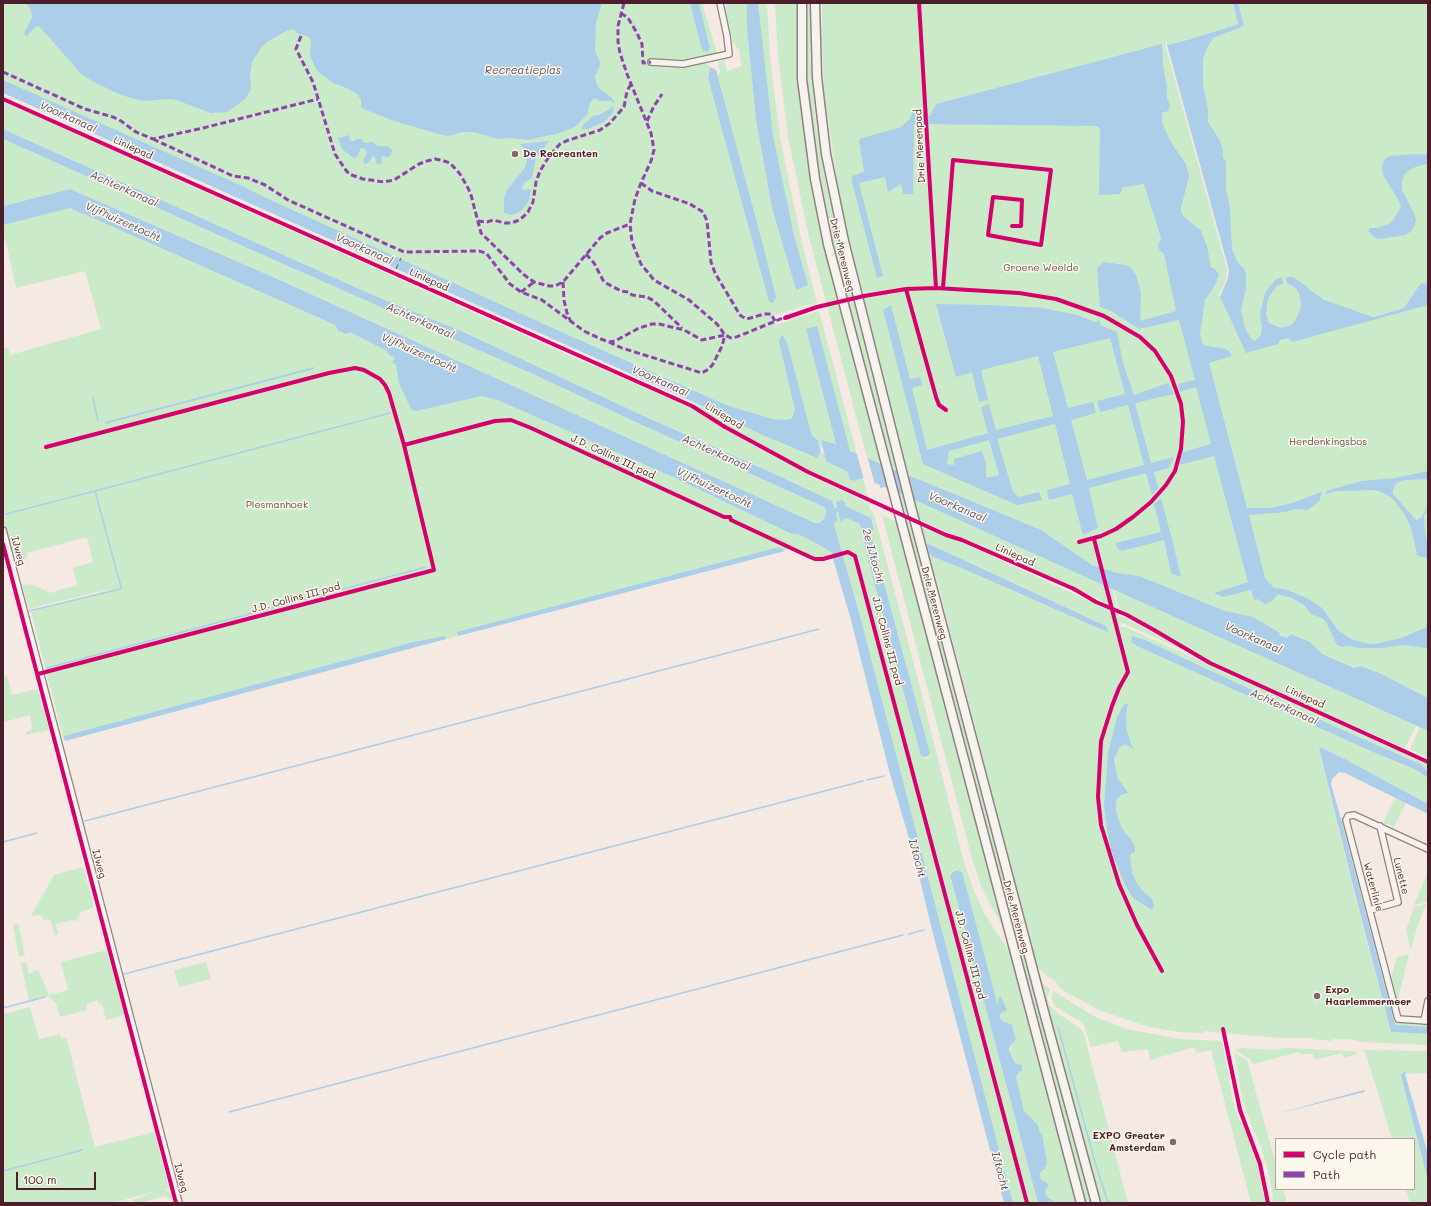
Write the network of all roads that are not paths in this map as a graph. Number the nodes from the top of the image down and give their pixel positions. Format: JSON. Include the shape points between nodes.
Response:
{"nodes":[{"id":1,"x":720,"y":3,"type":"edge"},
{"id":2,"x":802,"y":3,"type":"edge"},
{"id":3,"x":815,"y":3,"type":"edge"},
{"id":4,"x":651,"y":62,"type":"dead end"},
{"id":5,"x":3,"y":530,"type":"edge"},
{"id":6,"x":1380,"y":826,"type":"junction"},
{"id":7,"x":1428,"y":849,"type":"edge"},
{"id":8,"x":1370,"y":910,"type":"junction"},
{"id":9,"x":1428,"y":1001,"type":"edge"},
{"id":10,"x":1426,"y":1021,"type":"edge"},
{"id":11,"x":179,"y":1203,"type":"edge"},
{"id":12,"x":1081,"y":1203,"type":"edge"},
{"id":13,"x":1096,"y":1203,"type":"edge"}],
"edges":[{"from":1,"to":4,"type":"street","via":[[729,54],[683,64]]},
{"from":2,"to":12,"type":"highway","name":"Drie Merenweg","via":[[802,79],[815,179],[828,244]]},
{"from":3,"to":13,"type":"highway","name":"Drie Merenweg","via":[[817,77],[826,154],[844,241],[910,503]]},
{"from":5,"to":11,"type":"street","name":"IJweg"},
{"from":6,"to":7,"type":"street","name":"Waterlinie"},
{"from":6,"to":8,"type":"street","name":"Lunette","via":[[1398,902]]},
{"from":6,"to":8,"type":"street","name":"Waterlinie","via":[[1354,815],[1348,816],[1346,820]]},
{"from":8,"to":10,"type":"street","name":"Waterlinie","via":[[1398,1019]]},
{"from":9,"to":10,"type":"street"}]}
